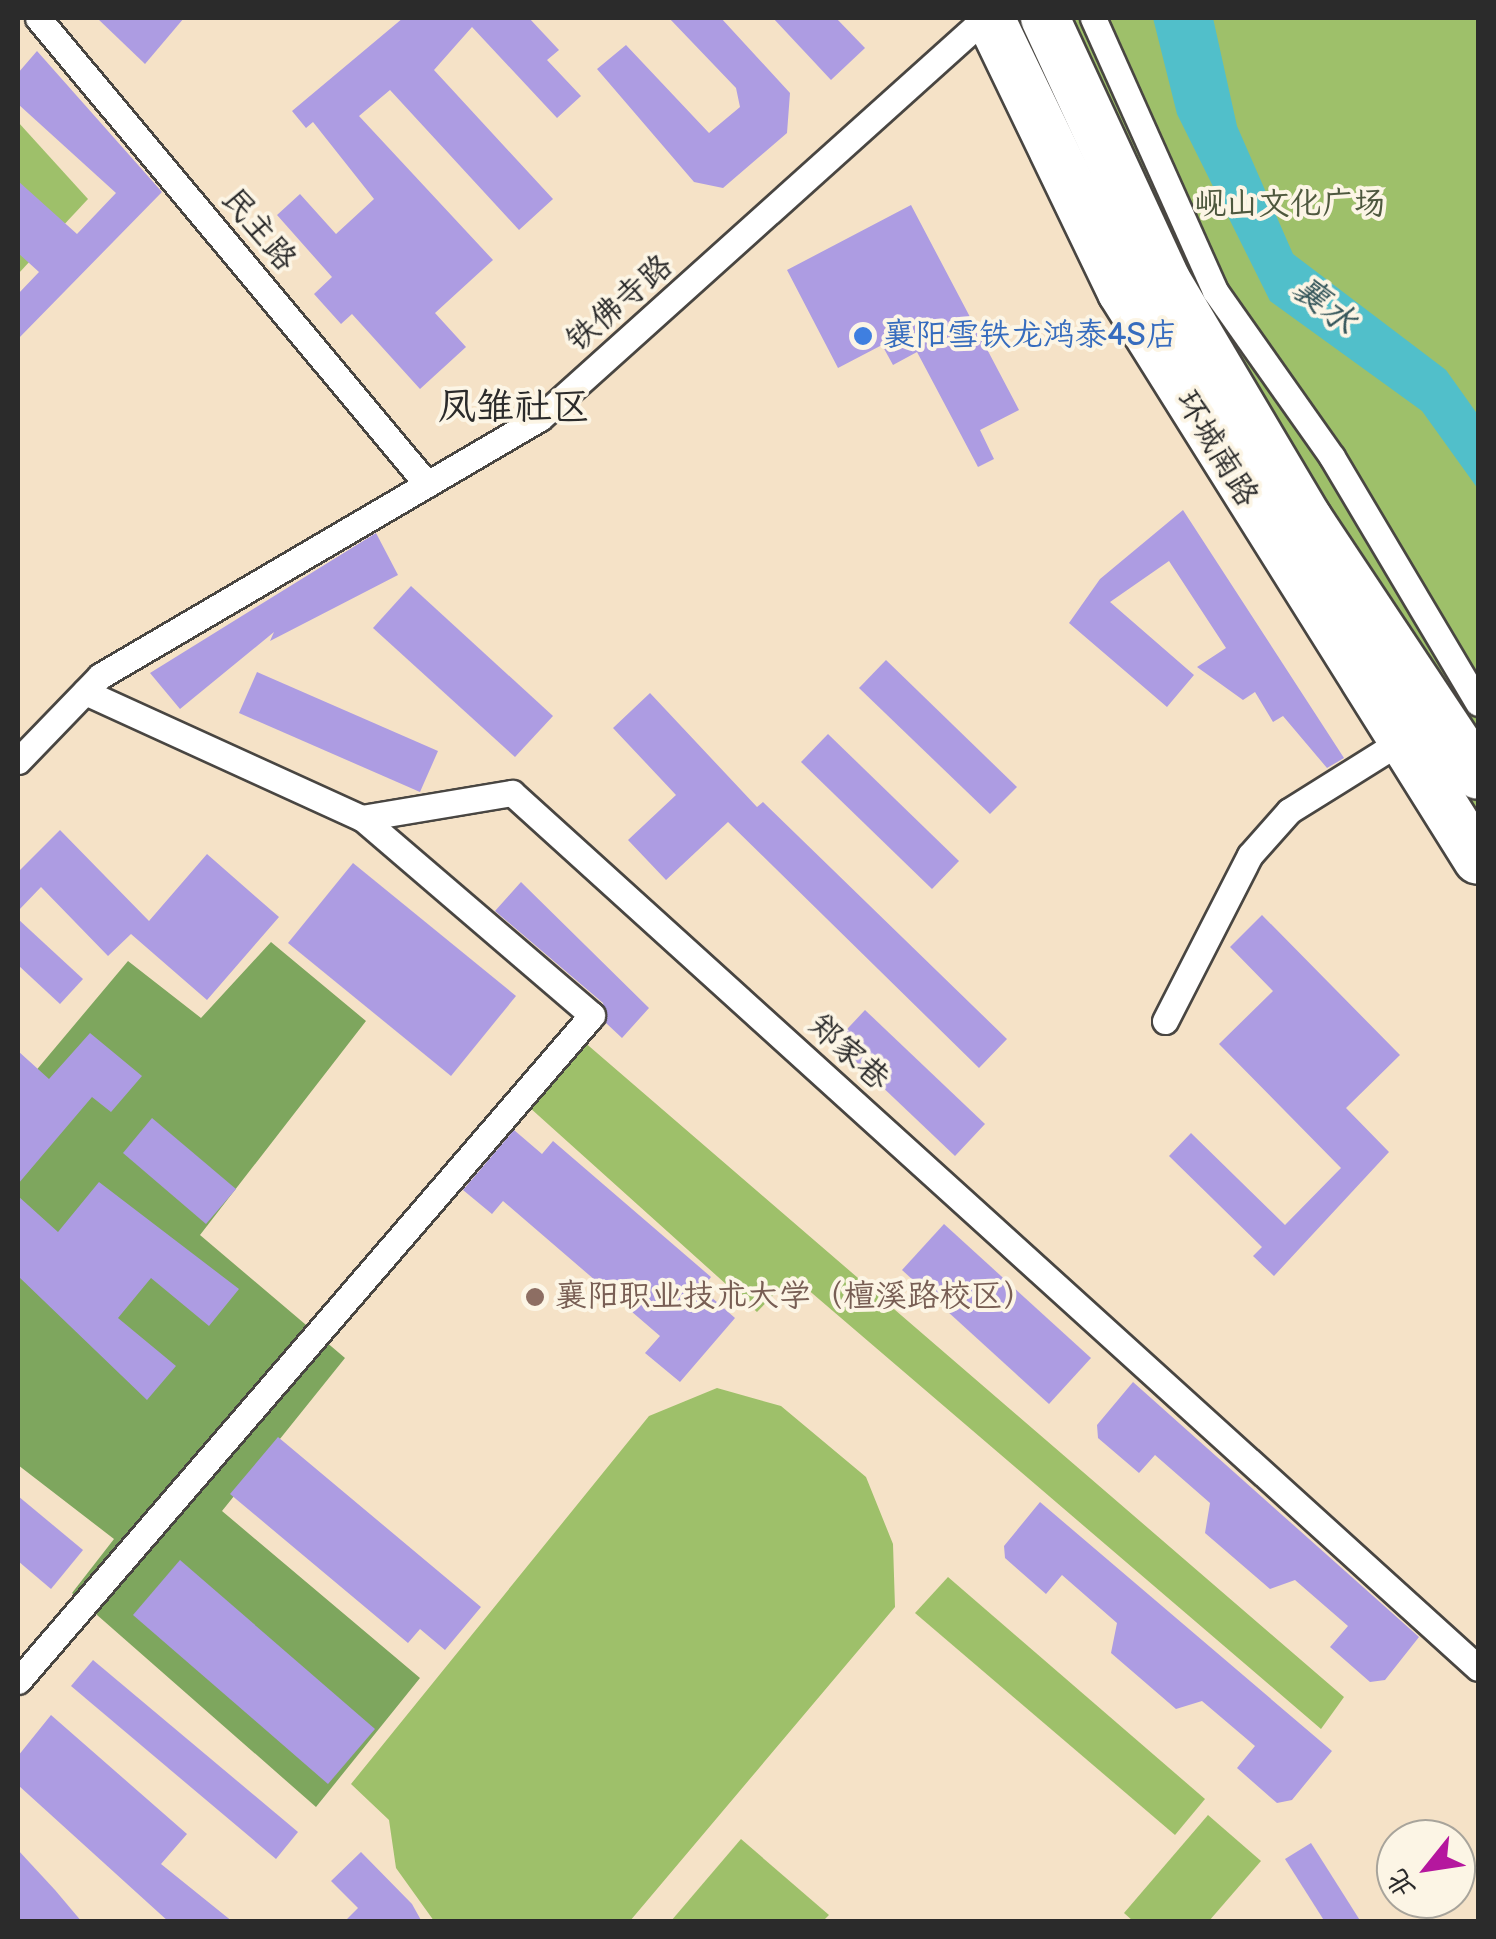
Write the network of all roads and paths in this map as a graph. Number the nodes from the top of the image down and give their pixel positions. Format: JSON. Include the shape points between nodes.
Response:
{"nodes":[{"id":1,"x":38,"y":18,"type":"edge"},
{"id":2,"x":988,"y":18,"type":"edge"},
{"id":3,"x":1045,"y":18,"type":"edge"},
{"id":4,"x":1092,"y":18,"type":"edge"},
{"id":5,"x":427,"y":484,"type":"junction"},
{"id":6,"x":85,"y":692,"type":"junction"},
{"id":7,"x":1478,"y":703,"type":"edge"},
{"id":8,"x":1398,"y":742,"type":"junction"},
{"id":9,"x":18,"y":761,"type":"edge"},
{"id":10,"x":1478,"y":775,"type":"edge"},
{"id":11,"x":362,"y":818,"type":"junction"},
{"id":12,"x":1478,"y":860,"type":"edge"},
{"id":13,"x":1165,"y":1021,"type":"dead end"},
{"id":14,"x":1478,"y":1668,"type":"edge"},
{"id":15,"x":18,"y":1680,"type":"edge"}],
"edges":[{"from":1,"to":5,"type":"street","name":"民主路"},
{"from":2,"to":5,"type":"street","name":"铁佛寺路","via":[[540,418]]},
{"from":2,"to":8,"type":"highway","name":"环城南路","via":[[1122,292]]},
{"from":3,"to":10,"type":"highway","name":"环城南路","via":[[1166,280],[1308,519]]},
{"from":4,"to":7,"type":"street","via":[[1216,291],[1332,457]]},
{"from":5,"to":6,"type":"street","name":"铁佛寺路"},
{"from":6,"to":9,"type":"street","name":"铁佛寺路"},
{"from":6,"to":11,"type":"street"},
{"from":8,"to":12,"type":"highway","name":"环城南路"},
{"from":8,"to":13,"type":"street","via":[[1289,812],[1250,855]]},
{"from":11,"to":14,"type":"street","name":"郑家巷","via":[[512,793]]},
{"from":11,"to":15,"type":"street","via":[[592,1015]]}]}
